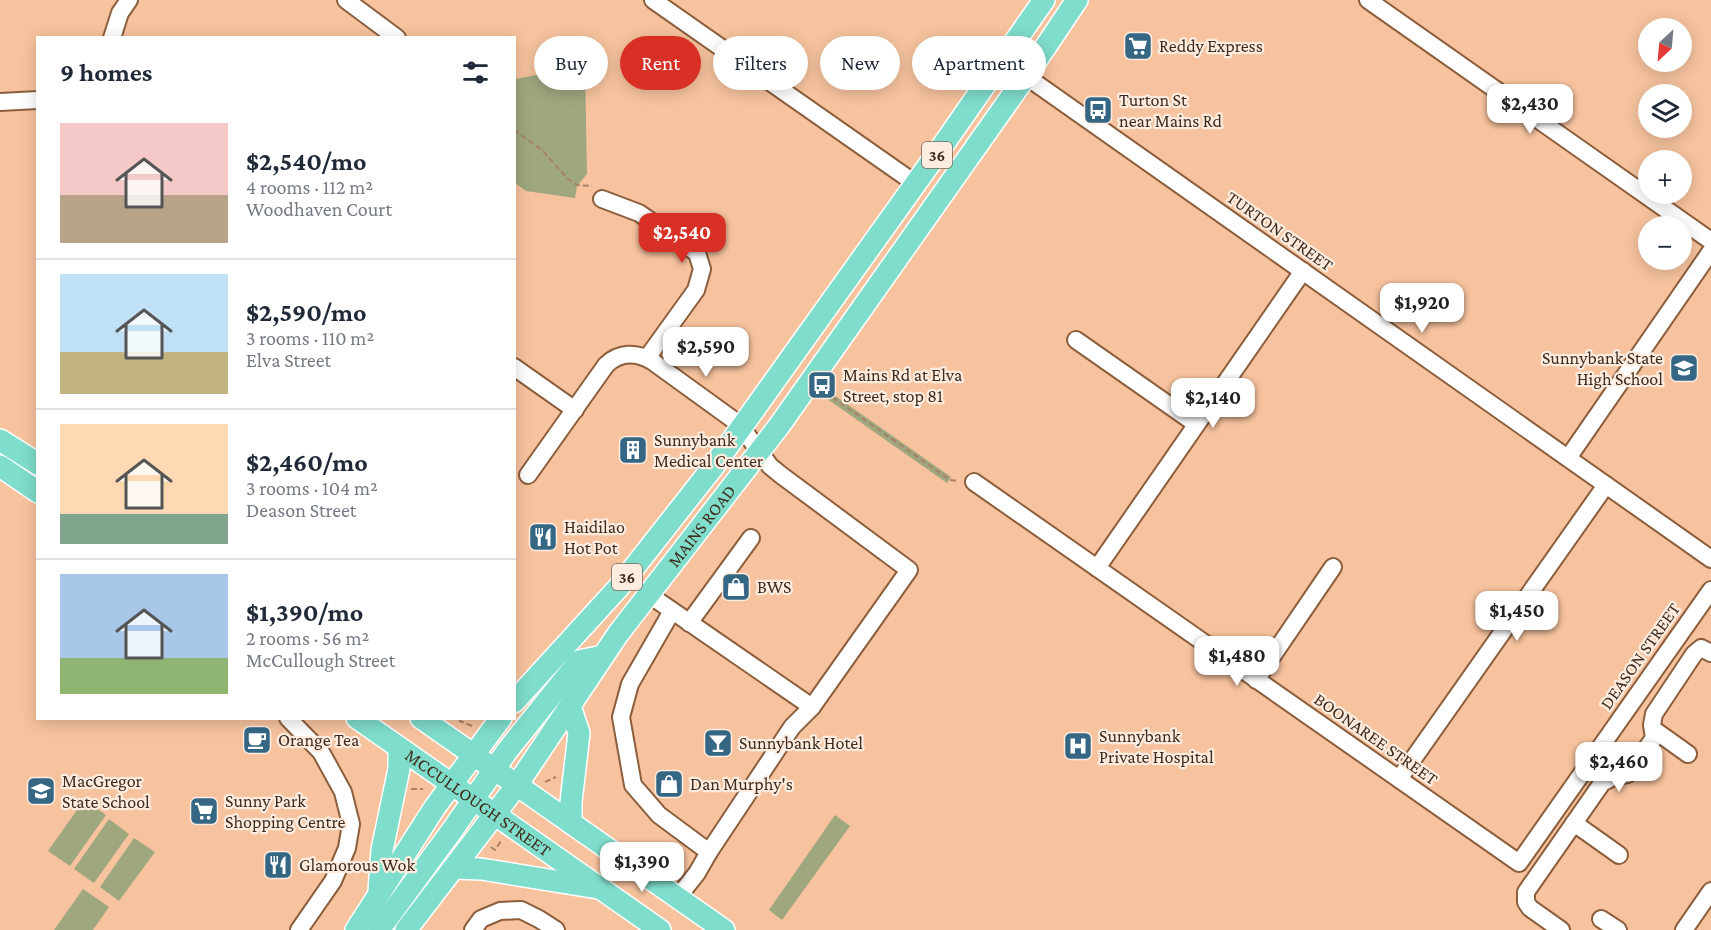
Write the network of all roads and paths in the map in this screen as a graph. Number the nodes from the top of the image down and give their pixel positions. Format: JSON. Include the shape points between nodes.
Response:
{"nodes":[{"id":1,"x":129,"y":0,"type":"edge"},
{"id":2,"x":346,"y":0,"type":"edge"},
{"id":3,"x":653,"y":0,"type":"edge"},
{"id":4,"x":1044,"y":0,"type":"edge"},
{"id":5,"x":1077,"y":0,"type":"edge"},
{"id":6,"x":1368,"y":0,"type":"edge"},
{"id":7,"x":113,"y":36,"type":"edge"},
{"id":8,"x":395,"y":36,"type":"edge"},
{"id":9,"x":1019,"y":36,"type":"edge"},
{"id":10,"x":1046,"y":46,"type":"edge"},
{"id":11,"x":982,"y":90,"type":"edge"},
{"id":12,"x":1016,"y":90,"type":"edge"},
{"id":13,"x":1046,"y":90,"type":"edge"},
{"id":14,"x":36,"y":100,"type":"edge"},
{"id":15,"x":0,"y":102,"type":"edge"},
{"id":16,"x":516,"y":131,"type":"edge"},
{"id":17,"x":916,"y":184,"type":"junction"},
{"id":18,"x":602,"y":199,"type":"joint"},
{"id":19,"x":1711,"y":241,"type":"edge"},
{"id":20,"x":1711,"y":251,"type":"edge"},
{"id":21,"x":1303,"y":271,"type":"junction"},
{"id":22,"x":1076,"y":340,"type":"dead end"},
{"id":23,"x":647,"y":358,"type":"junction"},
{"id":24,"x":516,"y":368,"type":"edge"},
{"id":25,"x":820,"y":389,"type":"dead end"},
{"id":26,"x":574,"y":410,"type":"junction"},
{"id":27,"x":1196,"y":424,"type":"junction"},
{"id":28,"x":742,"y":428,"type":"junction"},
{"id":29,"x":0,"y":440,"type":"edge"},
{"id":30,"x":760,"y":452,"type":"junction"},
{"id":31,"x":1568,"y":458,"type":"junction"},
{"id":32,"x":36,"y":463,"type":"edge"},
{"id":33,"x":0,"y":466,"type":"edge"},
{"id":34,"x":528,"y":475,"type":"dead end"},
{"id":35,"x":974,"y":482,"type":"joint"},
{"id":36,"x":1606,"y":485,"type":"junction"},
{"id":37,"x":36,"y":491,"type":"edge"},
{"id":38,"x":751,"y":538,"type":"dead end"},
{"id":39,"x":1711,"y":559,"type":"edge"},
{"id":40,"x":1333,"y":567,"type":"dead end"},
{"id":41,"x":1097,"y":568,"type":"junction"},
{"id":42,"x":1711,"y":590,"type":"edge"},
{"id":43,"x":648,"y":594,"type":"junction"},
{"id":44,"x":672,"y":611,"type":"junction"},
{"id":45,"x":689,"y":623,"type":"junction"},
{"id":46,"x":1711,"y":653,"type":"edge"},
{"id":47,"x":603,"y":656,"type":"junction"},
{"id":48,"x":1256,"y":680,"type":"junction"},
{"id":49,"x":516,"y":700,"type":"edge"},
{"id":50,"x":570,"y":706,"type":"junction"},
{"id":51,"x":812,"y":706,"type":"junction"},
{"id":52,"x":290,"y":720,"type":"edge"},
{"id":53,"x":360,"y":720,"type":"edge"},
{"id":54,"x":424,"y":720,"type":"edge"},
{"id":55,"x":460,"y":720,"type":"edge"},
{"id":56,"x":489,"y":722,"type":"edge"},
{"id":57,"x":1653,"y":729,"type":"junction"},
{"id":58,"x":399,"y":749,"type":"junction"},
{"id":59,"x":1688,"y":754,"type":"dead end"},
{"id":60,"x":473,"y":755,"type":"junction"},
{"id":61,"x":494,"y":770,"type":"junction"},
{"id":62,"x":559,"y":776,"type":"dead end"},
{"id":63,"x":1399,"y":780,"type":"junction"},
{"id":64,"x":542,"y":783,"type":"dead end"},
{"id":65,"x":451,"y":785,"type":"junction"},
{"id":66,"x":517,"y":785,"type":"junction"},
{"id":67,"x":473,"y":800,"type":"junction"},
{"id":68,"x":495,"y":815,"type":"junction"},
{"id":69,"x":571,"y":823,"type":"junction"},
{"id":70,"x":1575,"y":823,"type":"junction"},
{"id":71,"x":504,"y":836,"type":"dead end"},
{"id":72,"x":491,"y":847,"type":"dead end"},
{"id":73,"x":709,"y":852,"type":"junction"},
{"id":74,"x":1619,"y":855,"type":"dead end"},
{"id":75,"x":1519,"y":863,"type":"joint"},
{"id":76,"x":454,"y":868,"type":"junction"},
{"id":77,"x":601,"y":888,"type":"junction"},
{"id":78,"x":1711,"y":891,"type":"edge"},
{"id":79,"x":378,"y":895,"type":"junction"},
{"id":80,"x":678,"y":897,"type":"junction"},
{"id":81,"x":1601,"y":918,"type":"dead end"},
{"id":82,"x":299,"y":930,"type":"edge"},
{"id":83,"x":356,"y":930,"type":"edge"},
{"id":84,"x":379,"y":930,"type":"edge"},
{"id":85,"x":406,"y":930,"type":"edge"},
{"id":86,"x":473,"y":930,"type":"edge"},
{"id":87,"x":556,"y":930,"type":"edge"},
{"id":88,"x":660,"y":930,"type":"edge"},
{"id":89,"x":724,"y":930,"type":"edge"},
{"id":90,"x":1561,"y":930,"type":"edge"},
{"id":91,"x":1618,"y":930,"type":"edge"},
{"id":92,"x":1684,"y":930,"type":"edge"}],
"edges":[{"from":1,"to":7,"type":"street"},
{"from":2,"to":8,"type":"street"},
{"from":3,"to":17,"type":"street"},
{"from":4,"to":9,"type":"main road","name":"MAINS ROAD","number":"36"},
{"from":5,"to":10,"type":"main road","name":"MAINS ROAD","number":"36"},
{"from":6,"to":19,"type":"street"},
{"from":11,"to":17,"type":"main road","name":"MAINS ROAD","number":"36"},
{"from":12,"to":30,"type":"main road","name":"MAINS ROAD","number":"36"},
{"from":13,"to":21,"type":"street","name":"TURTON STREET"},
{"from":14,"to":15,"type":"street"},
{"from":16,"to":18,"type":"path","via":[[542,150],[568,178],[577,185],[592,186]]},
{"from":17,"to":28,"type":"main road","name":"MAINS ROAD","number":"36"},
{"from":18,"to":23,"type":"street","via":[[639,213],[688,246],[697,253],[702,269],[696,290]]},
{"from":20,"to":31,"type":"street"},
{"from":21,"to":27,"type":"street"},
{"from":21,"to":31,"type":"street","name":"TURTON STREET"},
{"from":22,"to":27,"type":"street"},
{"from":23,"to":26,"type":"street","via":[[615,357]]},
{"from":23,"to":28,"type":"street"},
{"from":24,"to":26,"type":"street"},
{"from":25,"to":35,"type":"path","via":[[950,480]]},
{"from":26,"to":34,"type":"street"},
{"from":27,"to":41,"type":"street"},
{"from":28,"to":30,"type":"street"},
{"from":28,"to":49,"type":"main road","name":"MAINS ROAD","number":"36","via":[[618,588]]},
{"from":29,"to":32,"type":"main road"},
{"from":30,"to":43,"type":"main road","name":"MAINS ROAD","number":"36"},
{"from":30,"to":51,"type":"street","via":[[791,484],[909,570]]},
{"from":31,"to":36,"type":"street","name":"TURTON STREET"},
{"from":33,"to":37,"type":"main road"},
{"from":35,"to":41,"type":"street","name":"BOONAREE STREET"},
{"from":36,"to":39,"type":"street","name":"TURTON STREET"},
{"from":36,"to":63,"type":"street"},
{"from":38,"to":45,"type":"street"},
{"from":40,"to":48,"type":"street"},
{"from":41,"to":48,"type":"street","name":"BOONAREE STREET"},
{"from":42,"to":75,"type":"street","name":"DEASON STREET"},
{"from":43,"to":44,"type":"street"},
{"from":43,"to":47,"type":"main road","name":"MAINS ROAD","number":"36"},
{"from":44,"to":45,"type":"street"},
{"from":44,"to":73,"type":"street","via":[[630,684],[621,717],[633,785],[659,815]]},
{"from":45,"to":51,"type":"street"},
{"from":46,"to":57,"type":"street","via":[[1701,648],[1694,654],[1654,714]]},
{"from":47,"to":50,"type":"main road","name":"MAINS ROAD","number":"36"},
{"from":47,"to":61,"type":"main road","via":[[579,661]]},
{"from":48,"to":63,"type":"street","name":"BOONAREE STREET"},
{"from":50,"to":66,"type":"main road","name":"MAINS ROAD","number":"36"},
{"from":50,"to":69,"type":"main road","via":[[579,733]]},
{"from":51,"to":73,"type":"street","via":[[792,727]]},
{"from":52,"to":82,"type":"street","via":[[321,752],[343,792],[351,824],[347,848],[333,881]]},
{"from":53,"to":58,"type":"main road","name":"MCCULLOUGH STREET"},
{"from":54,"to":60,"type":"main road","name":"MCCULLOUGH STREET"},
{"from":55,"to":56,"type":"path"},
{"from":56,"to":60,"type":"main road"},
{"from":57,"to":59,"type":"street"},
{"from":57,"to":70,"type":"street","via":[[1654,738],[1628,774],[1602,783]]},
{"from":58,"to":65,"type":"main road","name":"MCCULLOUGH STREET"},
{"from":58,"to":79,"type":"main road"},
{"from":60,"to":61,"type":"main road","name":"MCCULLOUGH STREET"},
{"from":60,"to":65,"type":"main road"},
{"from":61,"to":66,"type":"main road","name":"MCCULLOUGH STREET"},
{"from":61,"to":67,"type":"main road"},
{"from":62,"to":64,"type":"path"},
{"from":63,"to":75,"type":"street","name":"BOONAREE STREET"},
{"from":65,"to":67,"type":"main road","name":"MCCULLOUGH STREET"},
{"from":65,"to":79,"type":"main road"},
{"from":66,"to":68,"type":"main road","name":"MAINS ROAD","number":"36"},
{"from":66,"to":69,"type":"main road","name":"MCCULLOUGH STREET"},
{"from":67,"to":68,"type":"main road","name":"MCCULLOUGH STREET"},
{"from":67,"to":84,"type":"main road"},
{"from":68,"to":76,"type":"main road","name":"MAINS ROAD","number":"36"},
{"from":68,"to":77,"type":"main road","name":"MCCULLOUGH STREET"},
{"from":69,"to":80,"type":"main road","name":"MCCULLOUGH STREET"},
{"from":70,"to":74,"type":"street"},
{"from":70,"to":90,"type":"street","via":[[1526,892],[1530,908]]},
{"from":71,"to":72,"type":"path","via":[[495,850]]},
{"from":73,"to":80,"type":"street"},
{"from":76,"to":77,"type":"main road","via":[[481,868]]},
{"from":76,"to":85,"type":"main road","name":"MAINS ROAD","number":"36"},
{"from":77,"to":88,"type":"main road","name":"MCCULLOUGH STREET"},
{"from":78,"to":92,"type":"street"},
{"from":79,"to":83,"type":"main road"},
{"from":80,"to":89,"type":"main road","name":"MCCULLOUGH STREET"},
{"from":81,"to":91,"type":"street"},
{"from":86,"to":87,"type":"street","via":[[481,919],[500,911],[520,910]]}]}
